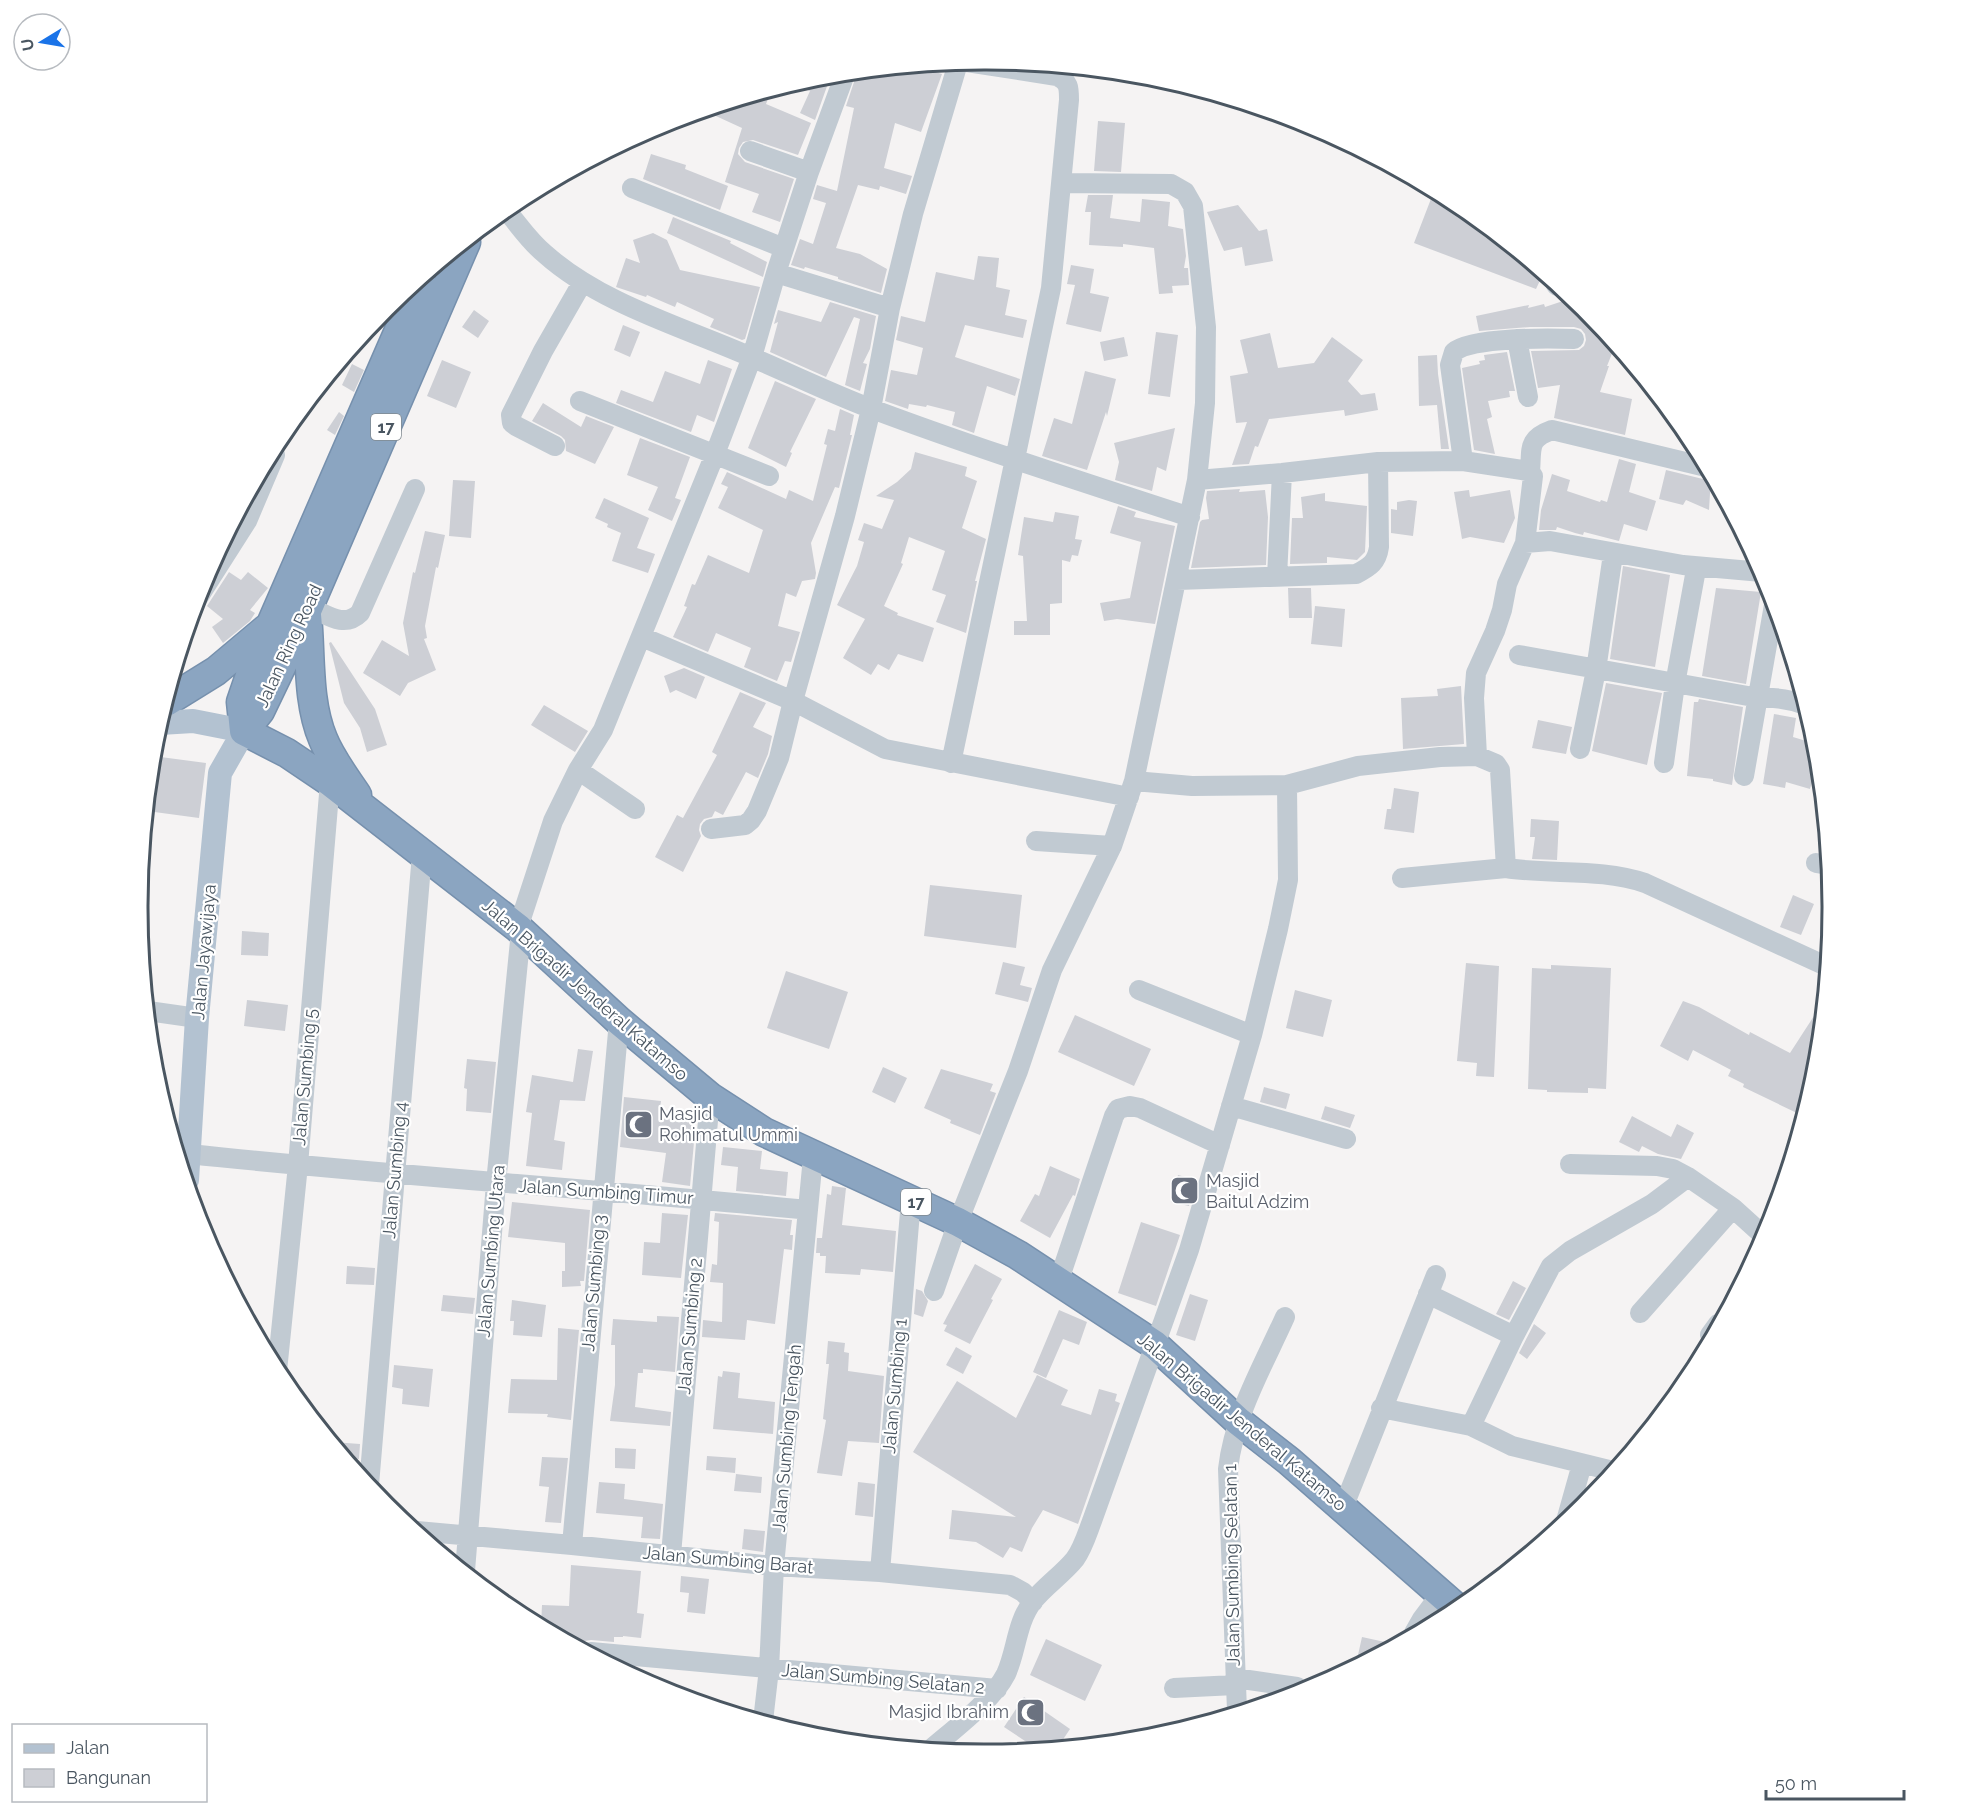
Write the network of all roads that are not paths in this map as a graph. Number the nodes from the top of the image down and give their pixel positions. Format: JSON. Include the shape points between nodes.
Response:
{"nodes":[{"id":1,"x":956,"y":71,"type":"edge"},
{"id":2,"x":1054,"y":74,"type":"edge"},
{"id":3,"x":841,"y":84,"type":"edge"},
{"id":4,"x":750,"y":151,"type":"dead end"},
{"id":5,"x":809,"y":172,"type":"junction"},
{"id":6,"x":1062,"y":183,"type":"junction"},
{"id":7,"x":632,"y":188,"type":"dead end"},
{"id":8,"x":512,"y":217,"type":"edge"},
{"id":9,"x":784,"y":248,"type":"junction"},
{"id":10,"x":460,"y":256,"type":"edge"},
{"id":11,"x":776,"y":273,"type":"junction"},
{"id":12,"x":582,"y":283,"type":"junction"},
{"id":13,"x":414,"y":297,"type":"edge"},
{"id":14,"x":890,"y":308,"type":"junction"},
{"id":15,"x":1517,"y":339,"type":"junction"},
{"id":16,"x":1574,"y":339,"type":"dead end"},
{"id":17,"x":752,"y":357,"type":"junction"},
{"id":18,"x":1528,"y":397,"type":"dead end"},
{"id":19,"x":579,"y":401,"type":"dead end"},
{"id":20,"x":871,"y":409,"type":"junction"},
{"id":21,"x":555,"y":446,"type":"dead end"},
{"id":22,"x":715,"y":454,"type":"junction"},
{"id":23,"x":1016,"y":460,"type":"junction"},
{"id":24,"x":1463,"y":461,"type":"junction"},
{"id":25,"x":1378,"y":462,"type":"junction"},
{"id":26,"x":1694,"y":464,"type":"edge"},
{"id":27,"x":1530,"y":472,"type":"junction"},
{"id":28,"x":1282,"y":473,"type":"junction"},
{"id":29,"x":769,"y":476,"type":"dead end"},
{"id":30,"x":1197,"y":480,"type":"junction"},
{"id":31,"x":415,"y":489,"type":"dead end"},
{"id":32,"x":257,"y":497,"type":"edge"},
{"id":33,"x":1190,"y":517,"type":"junction"},
{"id":34,"x":232,"y":543,"type":"edge"},
{"id":35,"x":1525,"y":543,"type":"junction"},
{"id":36,"x":1612,"y":561,"type":"dead end"},
{"id":37,"x":1751,"y":571,"type":"edge"},
{"id":38,"x":1695,"y":575,"type":"dead end"},
{"id":39,"x":1276,"y":577,"type":"junction"},
{"id":40,"x":1177,"y":580,"type":"junction"},
{"id":41,"x":308,"y":609,"type":"junction"},
{"id":42,"x":1771,"y":622,"type":"edge"},
{"id":43,"x":272,"y":624,"type":"junction"},
{"id":44,"x":642,"y":637,"type":"junction"},
{"id":45,"x":1519,"y":655,"type":"dead end"},
{"id":46,"x":1596,"y":670,"type":"junction"},
{"id":47,"x":1675,"y":684,"type":"junction"},
{"id":48,"x":176,"y":696,"type":"edge"},
{"id":49,"x":1759,"y":698,"type":"junction"},
{"id":50,"x":793,"y":701,"type":"junction"},
{"id":51,"x":1795,"y":701,"type":"edge"},
{"id":52,"x":170,"y":722,"type":"edge"},
{"id":53,"x":244,"y":731,"type":"junction"},
{"id":54,"x":1580,"y":750,"type":"dead end"},
{"id":55,"x":1477,"y":756,"type":"junction"},
{"id":56,"x":951,"y":763,"type":"junction"},
{"id":57,"x":1664,"y":763,"type":"dead end"},
{"id":58,"x":578,"y":770,"type":"junction"},
{"id":59,"x":1744,"y":776,"type":"dead end"},
{"id":60,"x":330,"y":782,"type":"junction"},
{"id":61,"x":1287,"y":785,"type":"junction"},
{"id":62,"x":1131,"y":789,"type":"junction"},
{"id":63,"x":366,"y":809,"type":"junction"},
{"id":64,"x":635,"y":809,"type":"dead end"},
{"id":65,"x":711,"y":829,"type":"dead end"},
{"id":66,"x":1036,"y":841,"type":"dead end"},
{"id":67,"x":1112,"y":846,"type":"junction"},
{"id":68,"x":422,"y":854,"type":"junction"},
{"id":69,"x":1506,"y":868,"type":"junction"},
{"id":70,"x":1402,"y":878,"type":"dead end"},
{"id":71,"x":520,"y":930,"type":"junction"},
{"id":72,"x":1820,"y":963,"type":"edge"},
{"id":73,"x":1139,"y":990,"type":"dead end"},
{"id":74,"x":156,"y":1012,"type":"edge"},
{"id":75,"x":197,"y":1018,"type":"junction"},
{"id":76,"x":619,"y":1021,"type":"junction"},
{"id":77,"x":1252,"y":1035,"type":"junction"},
{"id":78,"x":710,"y":1097,"type":"junction"},
{"id":79,"x":1231,"y":1106,"type":"junction"},
{"id":80,"x":1346,"y":1139,"type":"dead end"},
{"id":81,"x":1220,"y":1144,"type":"junction"},
{"id":82,"x":189,"y":1154,"type":"junction"},
{"id":83,"x":813,"y":1156,"type":"junction"},
{"id":84,"x":188,"y":1161,"type":"edge"},
{"id":85,"x":1569,"y":1164,"type":"dead end"},
{"id":86,"x":298,"y":1165,"type":"junction"},
{"id":87,"x":394,"y":1174,"type":"junction"},
{"id":88,"x":1688,"y":1177,"type":"junction"},
{"id":89,"x":496,"y":1183,"type":"junction"},
{"id":90,"x":602,"y":1192,"type":"junction"},
{"id":91,"x":700,"y":1199,"type":"junction"},
{"id":92,"x":910,"y":1200,"type":"junction"},
{"id":93,"x":1733,"y":1208,"type":"junction"},
{"id":94,"x":808,"y":1210,"type":"junction"},
{"id":95,"x":958,"y":1222,"type":"junction"},
{"id":96,"x":1757,"y":1230,"type":"edge"},
{"id":97,"x":1436,"y":1275,"type":"dead end"},
{"id":98,"x":1059,"y":1280,"type":"junction"},
{"id":99,"x":934,"y":1291,"type":"dead end"},
{"id":100,"x":1428,"y":1294,"type":"junction"},
{"id":101,"x":1640,"y":1313,"type":"dead end"},
{"id":102,"x":1285,"y":1317,"type":"dead end"},
{"id":103,"x":1514,"y":1336,"type":"junction"},
{"id":104,"x":1155,"y":1345,"type":"junction"},
{"id":105,"x":279,"y":1355,"type":"edge"},
{"id":106,"x":1382,"y":1408,"type":"junction"},
{"id":107,"x":1238,"y":1420,"type":"junction"},
{"id":108,"x":1471,"y":1426,"type":"junction"},
{"id":109,"x":1582,"y":1464,"type":"junction"},
{"id":110,"x":1604,"y":1469,"type":"edge"},
{"id":111,"x":370,"y":1473,"type":"edge"},
{"id":112,"x":1571,"y":1503,"type":"edge"},
{"id":113,"x":1343,"y":1508,"type":"junction"},
{"id":114,"x":429,"y":1532,"type":"edge"},
{"id":115,"x":468,"y":1536,"type":"junction"},
{"id":116,"x":572,"y":1545,"type":"junction"},
{"id":117,"x":671,"y":1555,"type":"junction"},
{"id":118,"x":466,"y":1563,"type":"edge"},
{"id":119,"x":774,"y":1566,"type":"junction"},
{"id":120,"x":880,"y":1572,"type":"junction"},
{"id":121,"x":1033,"y":1602,"type":"junction"},
{"id":122,"x":1449,"y":1602,"type":"edge"},
{"id":123,"x":609,"y":1654,"type":"edge"},
{"id":124,"x":769,"y":1669,"type":"junction"},
{"id":125,"x":1235,"y":1682,"type":"junction"},
{"id":126,"x":1286,"y":1687,"type":"edge"},
{"id":127,"x":1174,"y":1688,"type":"dead end"},
{"id":128,"x":997,"y":1689,"type":"junction"},
{"id":129,"x":1237,"y":1704,"type":"edge"},
{"id":130,"x":764,"y":1714,"type":"edge"},
{"id":131,"x":938,"y":1742,"type":"edge"}],
"edges":[{"from":1,"to":14,"type":"street"},
{"from":2,"to":6,"type":"street","via":[[1069,85]]},
{"from":3,"to":5,"type":"street","name":"Jalan Sumbing Utara"},
{"from":4,"to":5,"type":"street"},
{"from":5,"to":9,"type":"street","name":"Jalan Sumbing Utara"},
{"from":6,"to":23,"type":"street","via":[[1051,288]]},
{"from":6,"to":30,"type":"street","via":[[1172,184],[1185,192],[1193,206],[1206,327],[1205,403]]},
{"from":7,"to":9,"type":"street"},
{"from":8,"to":12,"type":"street","via":[[532,242]]},
{"from":9,"to":11,"type":"street","name":"Jalan Sumbing Utara"},
{"from":10,"to":41,"type":"highway","name":"Jalan Ring Road","number":"17"},
{"from":11,"to":14,"type":"street"},
{"from":11,"to":17,"type":"street","name":"Jalan Sumbing Utara"},
{"from":12,"to":17,"type":"street"},
{"from":12,"to":21,"type":"street","via":[[511,415],[516,426]]},
{"from":13,"to":43,"type":"highway","name":"Jalan Ring Road","number":"17"},
{"from":14,"to":20,"type":"street"},
{"from":15,"to":16,"type":"street"},
{"from":15,"to":18,"type":"street"},
{"from":15,"to":24,"type":"street","via":[[1465,346],[1451,357]]},
{"from":17,"to":20,"type":"street"},
{"from":17,"to":22,"type":"street","name":"Jalan Sumbing Utara"},
{"from":19,"to":22,"type":"street"},
{"from":20,"to":23,"type":"street"},
{"from":20,"to":50,"type":"street"},
{"from":22,"to":29,"type":"street"},
{"from":22,"to":44,"type":"street","name":"Jalan Sumbing Utara"},
{"from":23,"to":33,"type":"street"},
{"from":23,"to":56,"type":"street"},
{"from":24,"to":25,"type":"street"},
{"from":24,"to":27,"type":"street"},
{"from":25,"to":28,"type":"street"},
{"from":25,"to":39,"type":"street","via":[[1379,547],[1374,563],[1356,574]]},
{"from":26,"to":27,"type":"street","via":[[1552,430],[1533,441]]},
{"from":27,"to":35,"type":"street","via":[[1533,476]]},
{"from":28,"to":30,"type":"street"},
{"from":28,"to":39,"type":"street"},
{"from":30,"to":33,"type":"street"},
{"from":31,"to":41,"type":"street","via":[[360,613],[340,621]]},
{"from":32,"to":34,"type":"street"},
{"from":33,"to":40,"type":"street"},
{"from":35,"to":37,"type":"street","via":[[1550,541],[1683,565]]},
{"from":35,"to":55,"type":"street","via":[[1476,673]]},
{"from":36,"to":46,"type":"street"},
{"from":38,"to":47,"type":"street"},
{"from":39,"to":40,"type":"street"},
{"from":40,"to":62,"type":"street"},
{"from":41,"to":53,"type":"highway","name":"Jalan Ring Road","number":"17","via":[[260,711]]},
{"from":41,"to":63,"type":"highway","number":"17","via":[[315,716],[323,740]]},
{"from":42,"to":49,"type":"street"},
{"from":43,"to":48,"type":"highway","via":[[216,671]]},
{"from":43,"to":53,"type":"highway","name":"Jalan Ring Road","number":"17","via":[[241,702]]},
{"from":44,"to":50,"type":"street"},
{"from":44,"to":58,"type":"street","name":"Jalan Sumbing Utara","via":[[603,730]]},
{"from":45,"to":46,"type":"street"},
{"from":46,"to":47,"type":"street"},
{"from":46,"to":54,"type":"street"},
{"from":47,"to":49,"type":"street"},
{"from":47,"to":57,"type":"street"},
{"from":49,"to":51,"type":"street"},
{"from":49,"to":59,"type":"street"},
{"from":50,"to":56,"type":"street","via":[[885,749]]},
{"from":50,"to":65,"type":"street","via":[[779,758],[757,811],[745,825]]},
{"from":52,"to":53,"type":"main road","via":[[193,721]]},
{"from":53,"to":60,"type":"highway","name":"Jalan Brigadir Jenderal Katamso","number":"17"},
{"from":53,"to":75,"type":"main road","name":"Jalan Jayawijaya","via":[[220,773]]},
{"from":55,"to":61,"type":"street","via":[[1358,766]]},
{"from":55,"to":69,"type":"street","via":[[1496,764],[1500,770]]},
{"from":56,"to":62,"type":"street"},
{"from":58,"to":64,"type":"street"},
{"from":58,"to":71,"type":"street","name":"Jalan Sumbing Utara","via":[[553,821]]},
{"from":60,"to":63,"type":"highway","name":"Jalan Brigadir Jenderal Katamso","number":"17"},
{"from":60,"to":86,"type":"street","name":"Jalan Sumbing 5"},
{"from":61,"to":62,"type":"street"},
{"from":61,"to":77,"type":"street","via":[[1288,880]]},
{"from":62,"to":67,"type":"street"},
{"from":63,"to":68,"type":"highway","name":"Jalan Brigadir Jenderal Katamso","number":"17"},
{"from":66,"to":67,"type":"street"},
{"from":67,"to":95,"type":"street","via":[[1052,970],[1018,1071]]},
{"from":68,"to":71,"type":"highway","name":"Jalan Brigadir Jenderal Katamso","number":"17"},
{"from":68,"to":87,"type":"street","name":"Jalan Sumbing 4"},
{"from":69,"to":70,"type":"street"},
{"from":69,"to":72,"type":"street","via":[[1624,876]]},
{"from":71,"to":76,"type":"highway","name":"Jalan Brigadir Jenderal Katamso","number":"17"},
{"from":71,"to":89,"type":"street","name":"Jalan Sumbing Utara"},
{"from":73,"to":77,"type":"street"},
{"from":74,"to":75,"type":"street"},
{"from":75,"to":82,"type":"main road","name":"Jalan Jayawijaya"},
{"from":76,"to":78,"type":"highway","name":"Jalan Brigadir Jenderal Katamso","number":"17"},
{"from":76,"to":90,"type":"street","name":"Jalan Sumbing 3"},
{"from":77,"to":79,"type":"street"},
{"from":78,"to":83,"type":"highway","name":"Jalan Brigadir Jenderal Katamso","number":"17","via":[[764,1132]]},
{"from":78,"to":91,"type":"street","name":"Jalan Sumbing 2"},
{"from":79,"to":80,"type":"street"},
{"from":79,"to":81,"type":"street"},
{"from":81,"to":98,"type":"street","via":[[1140,1108],[1118,1109]]},
{"from":81,"to":104,"type":"street","via":[[1189,1251]]},
{"from":82,"to":84,"type":"main road","name":"Jalan Jayawijaya"},
{"from":82,"to":86,"type":"street","name":"Jalan Sumbing Timur"},
{"from":83,"to":92,"type":"highway","name":"Jalan Brigadir Jenderal Katamso","number":"17"},
{"from":83,"to":94,"type":"street","name":"Jalan Sumbing Tengah"},
{"from":85,"to":88,"type":"street","via":[[1657,1166]]},
{"from":86,"to":87,"type":"street","name":"Jalan Sumbing Timur"},
{"from":86,"to":105,"type":"street","name":"Jalan Sumbing 5"},
{"from":87,"to":89,"type":"street","name":"Jalan Sumbing Timur"},
{"from":87,"to":111,"type":"street","name":"Jalan Sumbing 4"},
{"from":88,"to":93,"type":"street"},
{"from":88,"to":103,"type":"street","via":[[1652,1204],[1551,1266]]},
{"from":89,"to":90,"type":"street","name":"Jalan Sumbing Timur"},
{"from":89,"to":115,"type":"street","name":"Jalan Sumbing Utara"},
{"from":90,"to":91,"type":"street","name":"Jalan Sumbing Timur"},
{"from":90,"to":116,"type":"street","name":"Jalan Sumbing 3"},
{"from":91,"to":94,"type":"street","name":"Jalan Sumbing Timur"},
{"from":91,"to":117,"type":"street","name":"Jalan Sumbing 2"},
{"from":92,"to":95,"type":"highway","name":"Jalan Brigadir Jenderal Katamso","number":"17"},
{"from":92,"to":120,"type":"street","name":"Jalan Sumbing 1"},
{"from":93,"to":96,"type":"street"},
{"from":93,"to":101,"type":"street"},
{"from":94,"to":119,"type":"street","name":"Jalan Sumbing Tengah"},
{"from":95,"to":98,"type":"highway","name":"Jalan Brigadir Jenderal Katamso","number":"17"},
{"from":95,"to":99,"type":"street"},
{"from":97,"to":100,"type":"street"},
{"from":98,"to":104,"type":"highway","name":"Jalan Brigadir Jenderal Katamso","number":"17"},
{"from":100,"to":103,"type":"street"},
{"from":100,"to":106,"type":"street"},
{"from":102,"to":107,"type":"street","name":"Jalan Sumbing Selatan 1"},
{"from":103,"to":108,"type":"street"},
{"from":104,"to":107,"type":"highway","name":"Jalan Brigadir Jenderal Katamso","number":"17"},
{"from":104,"to":121,"type":"street","via":[[1081,1549]]},
{"from":106,"to":108,"type":"street"},
{"from":106,"to":113,"type":"street"},
{"from":107,"to":113,"type":"highway","name":"Jalan Brigadir Jenderal Katamso","number":"17"},
{"from":107,"to":125,"type":"street","name":"Jalan Sumbing Selatan 1","via":[[1228,1469]]},
{"from":108,"to":109,"type":"street","via":[[1512,1446]]},
{"from":109,"to":110,"type":"street"},
{"from":109,"to":112,"type":"street"},
{"from":113,"to":122,"type":"highway","name":"Jalan Brigadir Jenderal Katamso","number":"17"},
{"from":114,"to":115,"type":"street","name":"Jalan Sumbing Barat"},
{"from":115,"to":116,"type":"street","name":"Jalan Sumbing Barat"},
{"from":115,"to":118,"type":"street","name":"Jalan Sumbing Utara"},
{"from":116,"to":117,"type":"street","name":"Jalan Sumbing Barat"},
{"from":117,"to":119,"type":"street","name":"Jalan Sumbing Barat"},
{"from":119,"to":120,"type":"street","name":"Jalan Sumbing Barat"},
{"from":119,"to":124,"type":"street","name":"Jalan Sumbing Tengah"},
{"from":120,"to":121,"type":"street","name":"Jalan Sumbing Barat","via":[[1010,1585]]},
{"from":121,"to":128,"type":"street"},
{"from":123,"to":124,"type":"street","name":"Jalan Sumbing Selatan 2"},
{"from":124,"to":128,"type":"street","name":"Jalan Sumbing Selatan 2"},
{"from":124,"to":130,"type":"street","name":"Jalan Sumbing Tengah"},
{"from":125,"to":126,"type":"street"},
{"from":125,"to":127,"type":"street"},
{"from":125,"to":129,"type":"street","name":"Jalan Sumbing Selatan 1"},
{"from":128,"to":131,"type":"street"}]}
